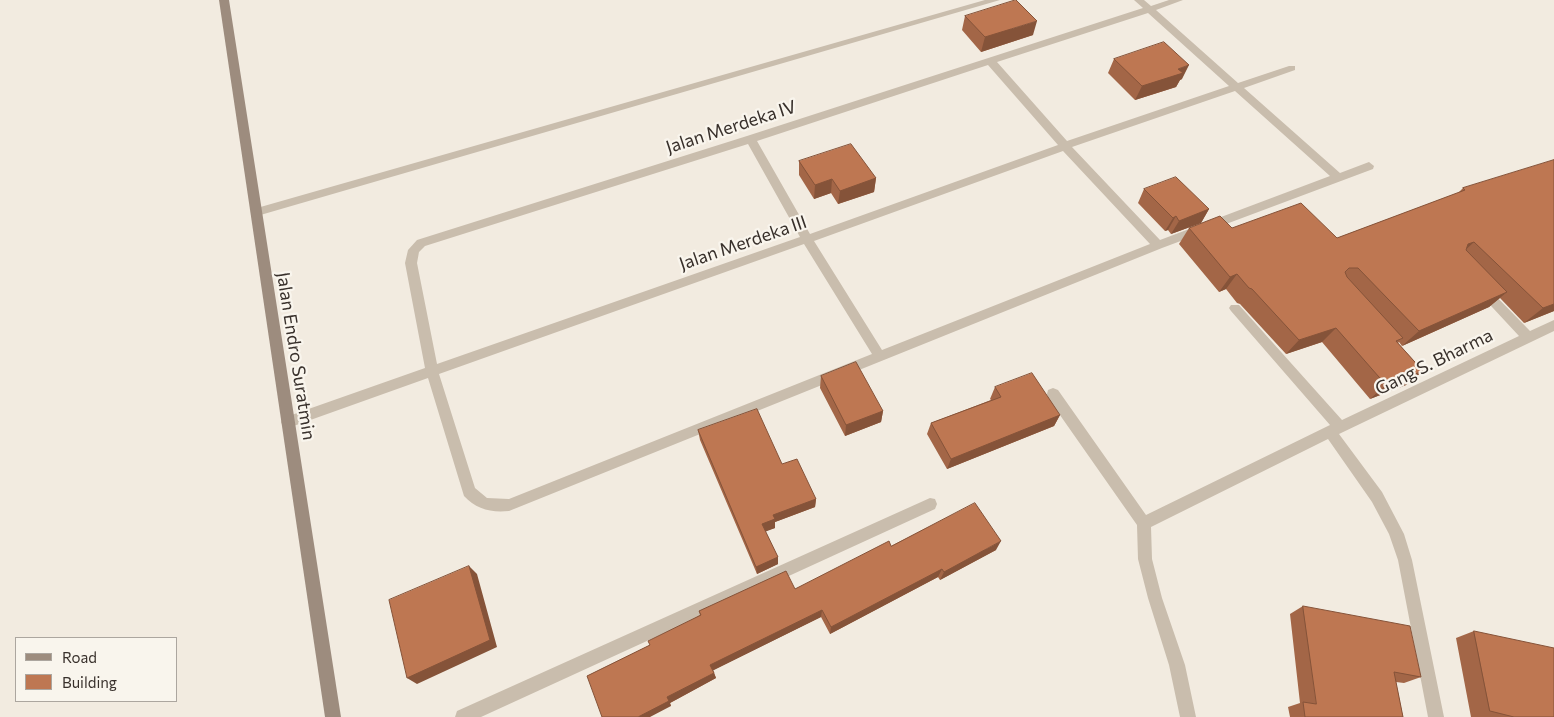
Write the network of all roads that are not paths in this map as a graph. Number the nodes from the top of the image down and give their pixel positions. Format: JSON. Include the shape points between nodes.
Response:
{"nodes":[{"id":1,"x":224,"y":0,"type":"edge"},
{"id":2,"x":995,"y":0,"type":"edge"},
{"id":3,"x":1139,"y":0,"type":"edge"},
{"id":4,"x":1178,"y":0,"type":"edge"},
{"id":5,"x":1150,"y":9,"type":"junction"},
{"id":6,"x":991,"y":62,"type":"junction"},
{"id":7,"x":1292,"y":68,"type":"dead end"},
{"id":8,"x":1236,"y":87,"type":"junction"},
{"id":9,"x":751,"y":139,"type":"junction"},
{"id":10,"x":1065,"y":146,"type":"junction"},
{"id":11,"x":1368,"y":166,"type":"dead end"},
{"id":12,"x":1339,"y":178,"type":"junction"},
{"id":13,"x":257,"y":212,"type":"junction"},
{"id":14,"x":807,"y":239,"type":"junction"},
{"id":15,"x":1158,"y":246,"type":"junction"},
{"id":16,"x":1476,"y":284,"type":"edge"},
{"id":17,"x":1235,"y":308,"type":"dead end"},
{"id":18,"x":1554,"y":325,"type":"edge"},
{"id":19,"x":1528,"y":337,"type":"junction"},
{"id":20,"x":880,"y":357,"type":"junction"},
{"id":21,"x":432,"y":372,"type":"junction"},
{"id":22,"x":1053,"y":394,"type":"dead end"},
{"id":23,"x":288,"y":422,"type":"junction"},
{"id":24,"x":1335,"y":429,"type":"junction"},
{"id":25,"x":930,"y":504,"type":"dead end"},
{"id":26,"x":1144,"y":523,"type":"junction"},
{"id":27,"x":333,"y":717,"type":"edge"},
{"id":28,"x":463,"y":717,"type":"edge"},
{"id":29,"x":1188,"y":717,"type":"edge"},
{"id":30,"x":1436,"y":717,"type":"edge"}],
"edges":[{"from":1,"to":13,"type":"main road","name":"Jalan Endro Suratmin"},
{"from":2,"to":13,"type":"street"},
{"from":3,"to":5,"type":"street"},
{"from":4,"to":5,"type":"street","name":"Jalan Merdeka IV"},
{"from":5,"to":6,"type":"street","name":"Jalan Merdeka IV"},
{"from":5,"to":8,"type":"street"},
{"from":6,"to":9,"type":"street","name":"Jalan Merdeka IV"},
{"from":6,"to":10,"type":"street"},
{"from":7,"to":8,"type":"street","name":"Jalan Merdeka III"},
{"from":8,"to":10,"type":"street","name":"Jalan Merdeka III"},
{"from":8,"to":12,"type":"street"},
{"from":9,"to":14,"type":"street"},
{"from":9,"to":21,"type":"street","name":"Jalan Merdeka IV","via":[[422,243],[414,250],[411,263]]},
{"from":10,"to":14,"type":"street","name":"Jalan Merdeka III"},
{"from":10,"to":15,"type":"street"},
{"from":11,"to":12,"type":"street","name":"Jalan Merdeka IV"},
{"from":12,"to":15,"type":"street","name":"Jalan Merdeka IV"},
{"from":13,"to":23,"type":"main road","name":"Jalan Endro Suratmin"},
{"from":14,"to":20,"type":"street"},
{"from":14,"to":21,"type":"street","name":"Jalan Merdeka III"},
{"from":15,"to":20,"type":"street","name":"Jalan Merdeka IV"},
{"from":16,"to":19,"type":"street"},
{"from":17,"to":24,"type":"street"},
{"from":18,"to":19,"type":"street","name":"Gang S. Bharma"},
{"from":19,"to":24,"type":"street","name":"Gang S. Bharma","via":[[1423,380]]},
{"from":20,"to":21,"type":"street","name":"Jalan Merdeka IV","via":[[509,505],[498,506],[476,500],[469,491]]},
{"from":21,"to":23,"type":"street","name":"Jalan Merdeka III"},
{"from":22,"to":26,"type":"street"},
{"from":23,"to":27,"type":"main road","name":"Jalan Endro Suratmin"},
{"from":24,"to":26,"type":"street","name":"Gang S. Bharma"},
{"from":24,"to":30,"type":"street","via":[[1390,519],[1398,540],[1405,560]]},
{"from":25,"to":28,"type":"street"},
{"from":26,"to":29,"type":"street","via":[[1145,559],[1177,665]]}]}
